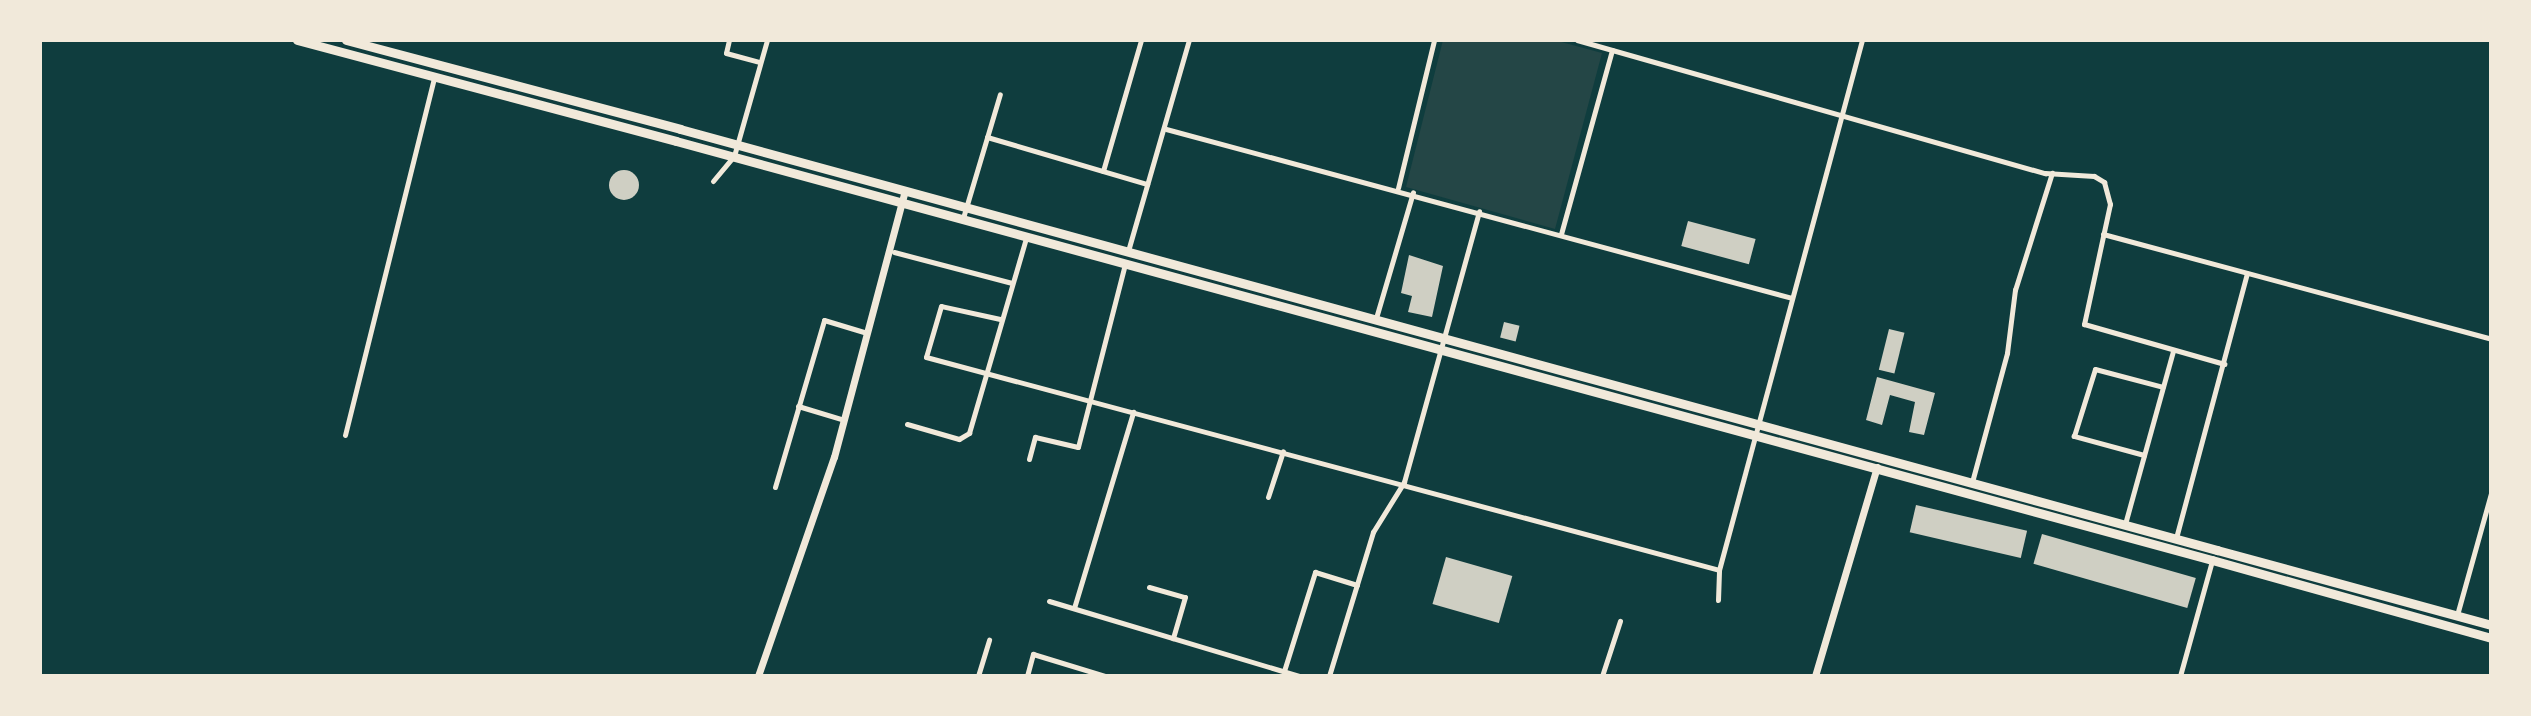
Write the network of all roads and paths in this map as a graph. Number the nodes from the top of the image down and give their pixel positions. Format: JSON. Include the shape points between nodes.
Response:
{"nodes":[{"id":1,"x":297,"y":40,"type":"edge"},
{"id":2,"x":346,"y":40,"type":"edge"},
{"id":3,"x":729,"y":40,"type":"edge"},
{"id":4,"x":767,"y":40,"type":"edge"},
{"id":5,"x":1141,"y":40,"type":"edge"},
{"id":6,"x":1189,"y":40,"type":"edge"},
{"id":7,"x":1434,"y":40,"type":"edge"},
{"id":8,"x":1577,"y":40,"type":"edge"},
{"id":9,"x":1862,"y":40,"type":"edge"},
{"id":10,"x":1612,"y":50,"type":"junction"},
{"id":11,"x":760,"y":62,"type":"junction"},
{"id":12,"x":434,"y":77,"type":"junction"},
{"id":13,"x":1000,"y":94,"type":"dead end"},
{"id":14,"x":1841,"y":112,"type":"junction"},
{"id":15,"x":1166,"y":129,"type":"junction"},
{"id":16,"x":987,"y":137,"type":"junction"},
{"id":17,"x":737,"y":145,"type":"junction"},
{"id":18,"x":734,"y":156,"type":"junction"},
{"id":19,"x":1103,"y":171,"type":"junction"},
{"id":20,"x":2052,"y":173,"type":"junction"},
{"id":21,"x":713,"y":181,"type":"dead end"},
{"id":22,"x":1147,"y":184,"type":"junction"},
{"id":23,"x":1398,"y":188,"type":"junction"},
{"id":24,"x":905,"y":191,"type":"junction"},
{"id":25,"x":1413,"y":192,"type":"junction"},
{"id":26,"x":902,"y":202,"type":"junction"},
{"id":27,"x":1479,"y":211,"type":"junction"},
{"id":28,"x":965,"y":213,"type":"junction"},
{"id":29,"x":1028,"y":230,"type":"junction"},
{"id":30,"x":1561,"y":234,"type":"junction"},
{"id":31,"x":2103,"y":234,"type":"junction"},
{"id":32,"x":894,"y":252,"type":"junction"},
{"id":33,"x":1126,"y":258,"type":"junction"},
{"id":34,"x":2247,"y":273,"type":"junction"},
{"id":35,"x":1012,"y":283,"type":"junction"},
{"id":36,"x":1792,"y":298,"type":"junction"},
{"id":37,"x":1000,"y":319,"type":"junction"},
{"id":38,"x":1376,"y":320,"type":"junction"},
{"id":39,"x":870,"y":334,"type":"junction"},
{"id":40,"x":1445,"y":339,"type":"junction"},
{"id":41,"x":2491,"y":339,"type":"edge"},
{"id":42,"x":2173,"y":351,"type":"junction"},
{"id":43,"x":1441,"y":352,"type":"junction"},
{"id":44,"x":2224,"y":364,"type":"junction"},
{"id":45,"x":988,"y":375,"type":"junction"},
{"id":46,"x":2163,"y":387,"type":"junction"},
{"id":47,"x":1091,"y":402,"type":"junction"},
{"id":48,"x":798,"y":406,"type":"junction"},
{"id":49,"x":1133,"y":412,"type":"junction"},
{"id":50,"x":844,"y":420,"type":"junction"},
{"id":51,"x":907,"y":424,"type":"dead end"},
{"id":52,"x":1758,"y":426,"type":"junction"},
{"id":53,"x":345,"y":435,"type":"dead end"},
{"id":54,"x":1754,"y":437,"type":"junction"},
{"id":55,"x":1283,"y":451,"type":"junction"},
{"id":56,"x":2144,"y":455,"type":"junction"},
{"id":57,"x":1880,"y":458,"type":"junction"},
{"id":58,"x":1029,"y":459,"type":"dead end"},
{"id":59,"x":1876,"y":470,"type":"junction"},
{"id":60,"x":1404,"y":482,"type":"junction"},
{"id":61,"x":1972,"y":482,"type":"junction"},
{"id":62,"x":775,"y":487,"type":"dead end"},
{"id":63,"x":2491,"y":493,"type":"edge"},
{"id":64,"x":1268,"y":497,"type":"dead end"},
{"id":65,"x":2125,"y":525,"type":"junction"},
{"id":66,"x":2176,"y":539,"type":"junction"},
{"id":67,"x":2214,"y":555,"type":"junction"},
{"id":68,"x":1719,"y":570,"type":"junction"},
{"id":69,"x":1357,"y":585,"type":"junction"},
{"id":70,"x":1149,"y":587,"type":"dead end"},
{"id":71,"x":1718,"y":600,"type":"dead end"},
{"id":72,"x":1049,"y":601,"type":"dead end"},
{"id":73,"x":1074,"y":608,"type":"junction"},
{"id":74,"x":2457,"y":616,"type":"junction"},
{"id":75,"x":1620,"y":621,"type":"dead end"},
{"id":76,"x":2491,"y":625,"type":"edge"},
{"id":77,"x":1173,"y":638,"type":"junction"},
{"id":78,"x":2491,"y":638,"type":"edge"},
{"id":79,"x":989,"y":640,"type":"dead end"},
{"id":80,"x":1284,"y":671,"type":"junction"},
{"id":81,"x":758,"y":676,"type":"edge"},
{"id":82,"x":978,"y":676,"type":"edge"},
{"id":83,"x":1027,"y":676,"type":"edge"},
{"id":84,"x":1105,"y":676,"type":"edge"},
{"id":85,"x":1299,"y":676,"type":"edge"},
{"id":86,"x":1329,"y":676,"type":"edge"},
{"id":87,"x":1602,"y":676,"type":"edge"},
{"id":88,"x":1815,"y":676,"type":"edge"},
{"id":89,"x":2180,"y":676,"type":"edge"}],
"edges":[{"from":1,"to":12,"type":"main road"},
{"from":2,"to":17,"type":"main road"},
{"from":3,"to":11,"type":"street","via":[[726,53]]},
{"from":4,"to":11,"type":"street"},
{"from":5,"to":19,"type":"street"},
{"from":6,"to":15,"type":"street"},
{"from":7,"to":23,"type":"street"},
{"from":8,"to":10,"type":"street"},
{"from":9,"to":14,"type":"street"},
{"from":10,"to":14,"type":"street"},
{"from":10,"to":30,"type":"street"},
{"from":11,"to":17,"type":"street"},
{"from":12,"to":18,"type":"main road"},
{"from":12,"to":53,"type":"street"},
{"from":13,"to":16,"type":"street"},
{"from":14,"to":20,"type":"street"},
{"from":14,"to":36,"type":"street"},
{"from":15,"to":22,"type":"street"},
{"from":15,"to":23,"type":"street"},
{"from":16,"to":19,"type":"street"},
{"from":16,"to":28,"type":"street"},
{"from":17,"to":18,"type":"street"},
{"from":17,"to":24,"type":"main road"},
{"from":18,"to":21,"type":"street"},
{"from":18,"to":26,"type":"main road"},
{"from":19,"to":22,"type":"street"},
{"from":20,"to":31,"type":"street","via":[[2104,182],[2110,204]]},
{"from":20,"to":61,"type":"street","via":[[2015,290],[2007,353]]},
{"from":22,"to":33,"type":"street"},
{"from":23,"to":25,"type":"street"},
{"from":24,"to":26,"type":"street"},
{"from":24,"to":28,"type":"main road"},
{"from":25,"to":27,"type":"street"},
{"from":25,"to":38,"type":"street"},
{"from":26,"to":28,"type":"main road"},
{"from":26,"to":32,"type":"street"},
{"from":27,"to":30,"type":"street"},
{"from":27,"to":40,"type":"street"},
{"from":28,"to":29,"type":"main road"},
{"from":29,"to":33,"type":"main road"},
{"from":29,"to":35,"type":"street"},
{"from":30,"to":36,"type":"street"},
{"from":31,"to":34,"type":"street"},
{"from":31,"to":42,"type":"street","via":[[2084,324]]},
{"from":32,"to":35,"type":"street"},
{"from":32,"to":39,"type":"street"},
{"from":33,"to":38,"type":"main road"},
{"from":33,"to":43,"type":"main road"},
{"from":33,"to":47,"type":"street"},
{"from":34,"to":41,"type":"street"},
{"from":34,"to":44,"type":"street"},
{"from":35,"to":37,"type":"street"},
{"from":36,"to":52,"type":"street"},
{"from":37,"to":45,"type":"street"},
{"from":37,"to":45,"type":"street","via":[[941,306],[926,357]]},
{"from":38,"to":40,"type":"main road"},
{"from":39,"to":48,"type":"street","via":[[824,320]]},
{"from":39,"to":50,"type":"street"},
{"from":40,"to":43,"type":"street"},
{"from":40,"to":52,"type":"main road"},
{"from":42,"to":44,"type":"street"},
{"from":42,"to":46,"type":"street"},
{"from":43,"to":54,"type":"main road"},
{"from":43,"to":60,"type":"street"},
{"from":44,"to":66,"type":"street"},
{"from":45,"to":47,"type":"street"},
{"from":45,"to":51,"type":"street","via":[[965,439]]},
{"from":46,"to":56,"type":"street"},
{"from":46,"to":56,"type":"street","via":[[2095,369],[2074,436]]},
{"from":47,"to":49,"type":"street"},
{"from":47,"to":58,"type":"street","via":[[1078,447],[1035,437]]},
{"from":48,"to":50,"type":"street"},
{"from":48,"to":62,"type":"street"},
{"from":49,"to":55,"type":"street"},
{"from":49,"to":73,"type":"street"},
{"from":50,"to":81,"type":"street"},
{"from":52,"to":54,"type":"street"},
{"from":52,"to":57,"type":"main road"},
{"from":54,"to":59,"type":"main road"},
{"from":54,"to":68,"type":"street"},
{"from":55,"to":60,"type":"street"},
{"from":55,"to":64,"type":"street"},
{"from":56,"to":65,"type":"street"},
{"from":57,"to":59,"type":"street"},
{"from":57,"to":61,"type":"main road"},
{"from":59,"to":67,"type":"main road"},
{"from":59,"to":88,"type":"street"},
{"from":60,"to":68,"type":"street"},
{"from":60,"to":69,"type":"street","via":[[1373,532]]},
{"from":61,"to":65,"type":"main road"},
{"from":63,"to":74,"type":"street"},
{"from":65,"to":66,"type":"main road"},
{"from":66,"to":67,"type":"main road"},
{"from":67,"to":74,"type":"main road"},
{"from":67,"to":78,"type":"main road"},
{"from":67,"to":89,"type":"street"},
{"from":68,"to":71,"type":"street"},
{"from":69,"to":80,"type":"street","via":[[1315,572]]},
{"from":69,"to":86,"type":"street"},
{"from":70,"to":77,"type":"street","via":[[1185,597]]},
{"from":72,"to":73,"type":"street"},
{"from":73,"to":77,"type":"street"},
{"from":74,"to":76,"type":"main road"},
{"from":75,"to":87,"type":"street"},
{"from":77,"to":80,"type":"street"},
{"from":79,"to":82,"type":"street"},
{"from":80,"to":85,"type":"street"},
{"from":83,"to":84,"type":"street","via":[[1033,654]]}]}
